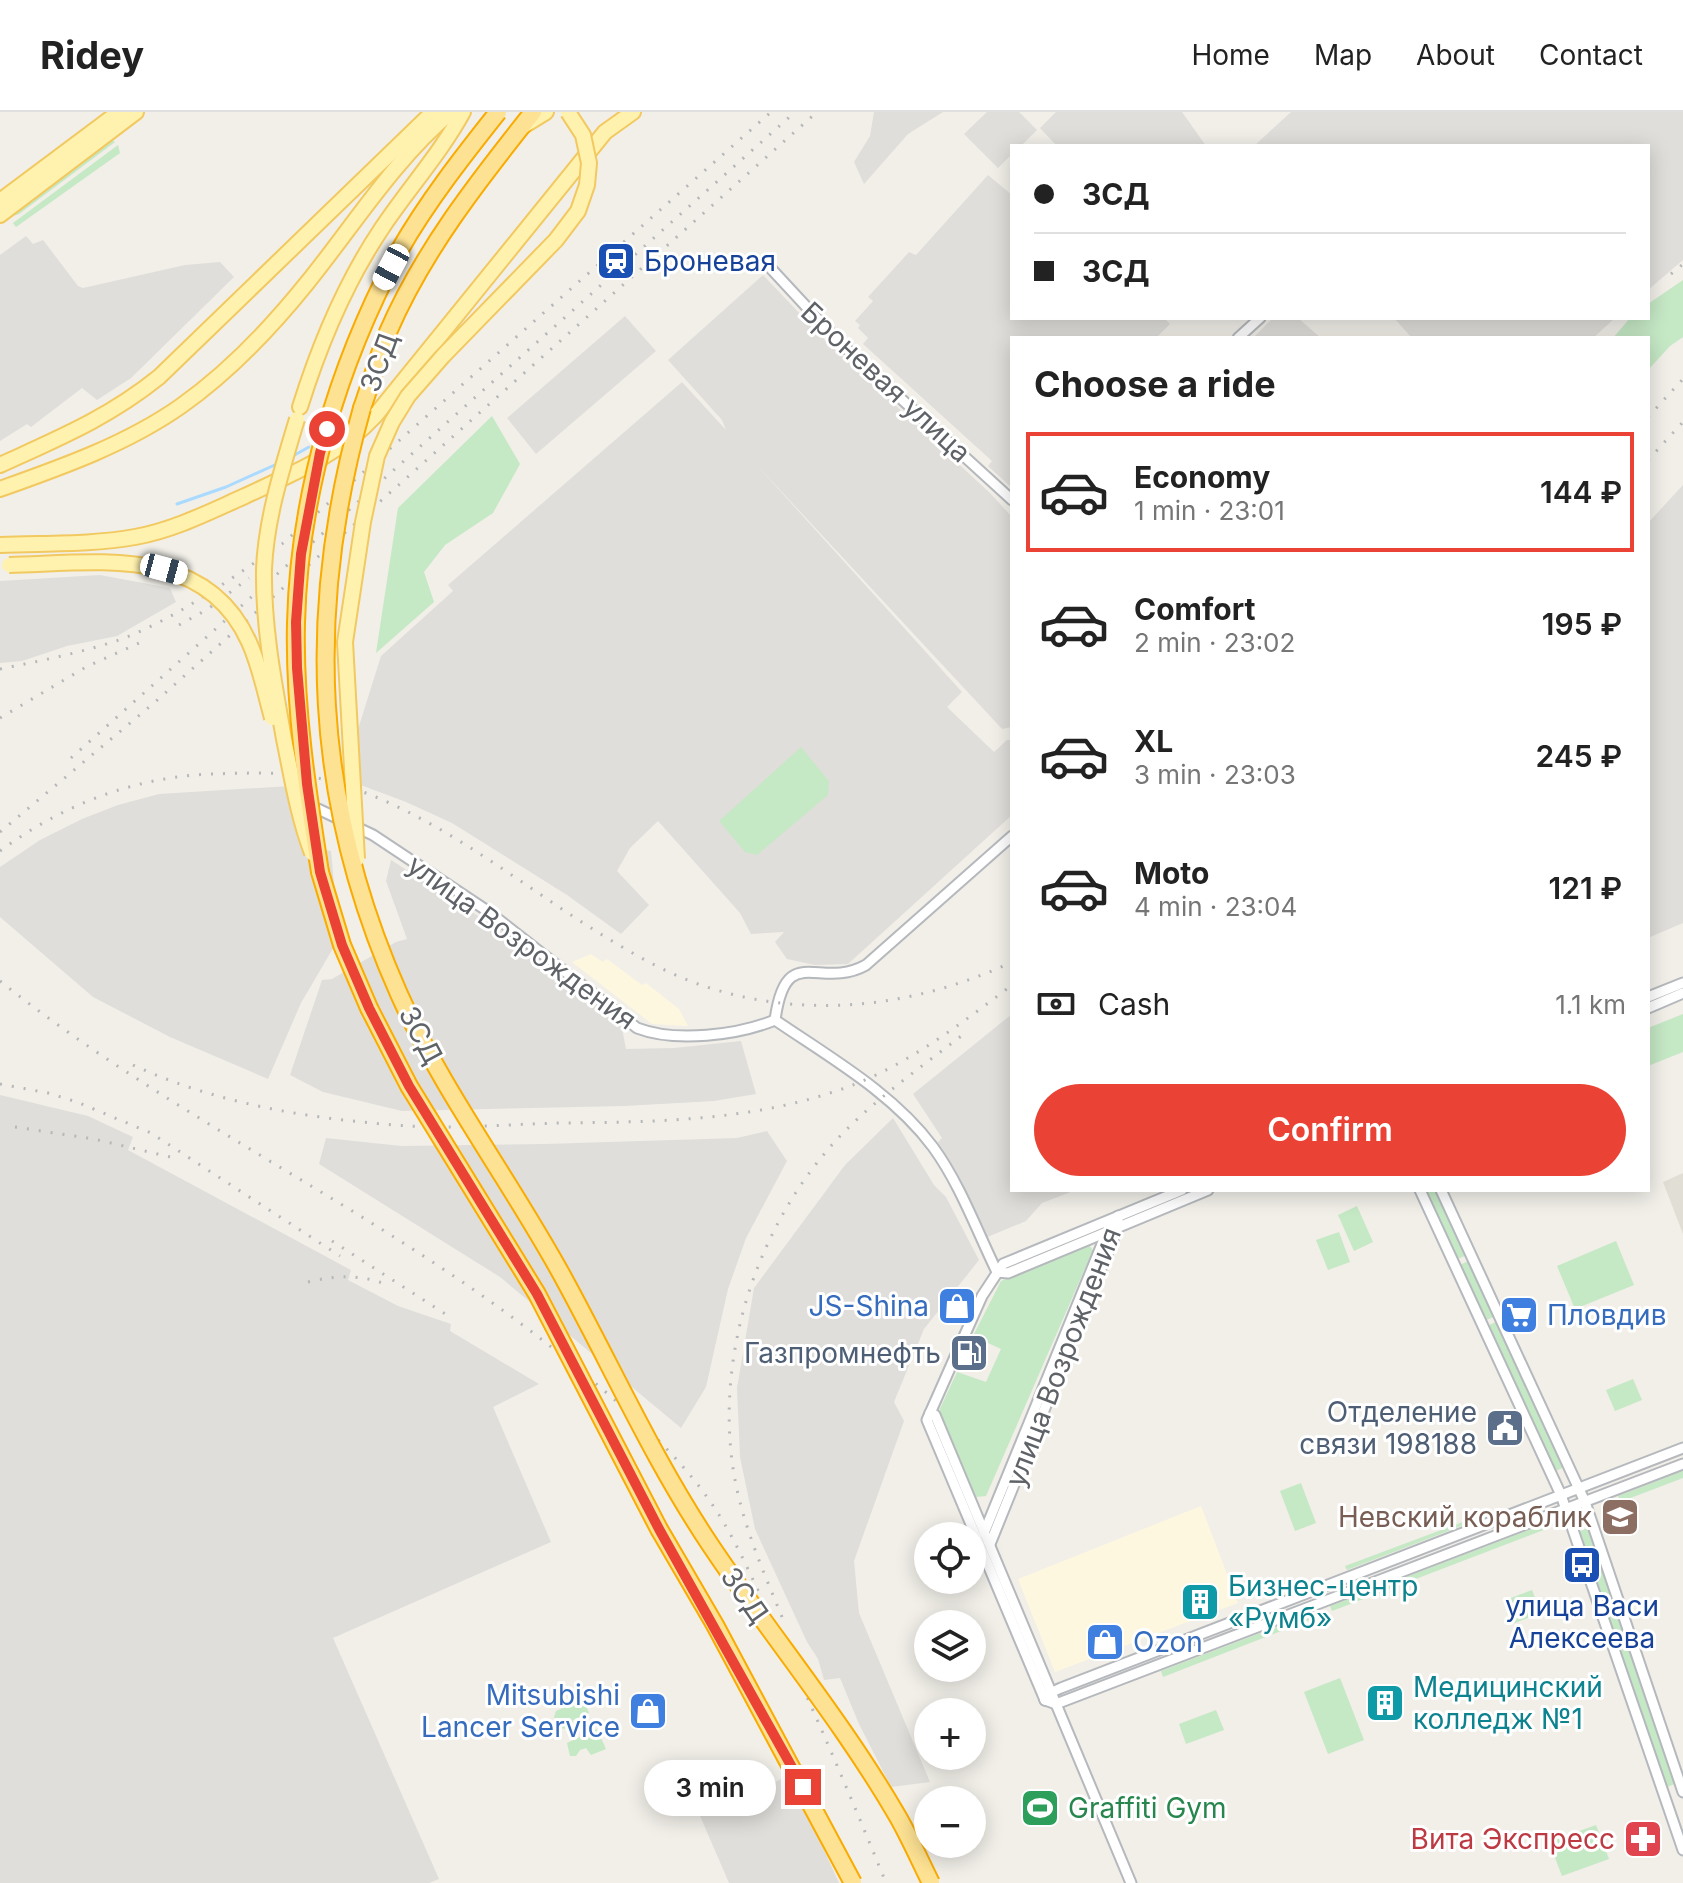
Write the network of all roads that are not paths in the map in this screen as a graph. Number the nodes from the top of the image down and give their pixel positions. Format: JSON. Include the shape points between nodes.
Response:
{"nodes":[{"id":1,"x":119,"y":112,"type":"edge"},
{"id":2,"x":136,"y":112,"type":"edge"},
{"id":3,"x":433,"y":112,"type":"edge"},
{"id":4,"x":451,"y":112,"type":"edge"},
{"id":5,"x":463,"y":112,"type":"edge"},
{"id":6,"x":498,"y":112,"type":"edge"},
{"id":7,"x":533,"y":112,"type":"edge"},
{"id":8,"x":546,"y":112,"type":"edge"},
{"id":9,"x":568,"y":112,"type":"edge"},
{"id":10,"x":633,"y":112,"type":"edge"},
{"id":11,"x":520,"y":128,"type":"junction"},
{"id":12,"x":1,"y":209,"type":"edge"},
{"id":13,"x":764,"y":261,"type":"dead end"},
{"id":14,"x":1258,"y":320,"type":"edge"},
{"id":15,"x":1240,"y":336,"type":"edge"},
{"id":16,"x":0,"y":465,"type":"edge"},
{"id":17,"x":0,"y":489,"type":"edge"},
{"id":18,"x":1010,"y":498,"type":"edge"},
{"id":19,"x":0,"y":545,"type":"edge"},
{"id":20,"x":4,"y":565,"type":"edge"},
{"id":21,"x":318,"y":809,"type":"dead end"},
{"id":22,"x":299,"y":819,"type":"junction"},
{"id":23,"x":1010,"y":838,"type":"edge"},
{"id":24,"x":320,"y":872,"type":"junction"},
{"id":25,"x":358,"y":889,"type":"junction"},
{"id":26,"x":1683,"y":983,"type":"edge"},
{"id":27,"x":1683,"y":993,"type":"edge"},
{"id":28,"x":1650,"y":996,"type":"edge"},
{"id":29,"x":1650,"y":1007,"type":"edge"},
{"id":30,"x":775,"y":1020,"type":"junction"},
{"id":31,"x":1178,"y":1192,"type":"edge"},
{"id":32,"x":1202,"y":1192,"type":"edge"},
{"id":33,"x":1421,"y":1192,"type":"edge"},
{"id":34,"x":1442,"y":1192,"type":"edge"},
{"id":35,"x":1118,"y":1222,"type":"junction"},
{"id":36,"x":1107,"y":1232,"type":"junction"},
{"id":37,"x":997,"y":1272,"type":"junction"},
{"id":38,"x":930,"y":1413,"type":"junction"},
{"id":39,"x":1683,"y":1448,"type":"edge"},
{"id":40,"x":1683,"y":1464,"type":"edge"},
{"id":41,"x":1579,"y":1488,"type":"junction"},
{"id":42,"x":1561,"y":1495,"type":"junction"},
{"id":43,"x":1585,"y":1502,"type":"junction"},
{"id":44,"x":1567,"y":1509,"type":"junction"},
{"id":45,"x":975,"y":1522,"type":"edge"},
{"id":46,"x":981,"y":1522,"type":"edge"},
{"id":47,"x":986,"y":1529,"type":"edge"},
{"id":48,"x":986,"y":1542,"type":"edge"},
{"id":49,"x":986,"y":1546,"type":"edge"},
{"id":50,"x":1048,"y":1696,"type":"junction"},
{"id":51,"x":1056,"y":1704,"type":"junction"},
{"id":52,"x":1683,"y":1792,"type":"edge"},
{"id":53,"x":1683,"y":1850,"type":"edge"},
{"id":54,"x":853,"y":1883,"type":"edge"},
{"id":55,"x":931,"y":1883,"type":"edge"},
{"id":56,"x":1131,"y":1883,"type":"edge"}],
"edges":[{"from":1,"to":12,"type":"main road"},
{"from":2,"to":12,"type":"main road"},
{"from":3,"to":16,"type":"main road","via":[[179,360],[125,404]]},
{"from":4,"to":17,"type":"main road","via":[[406,155],[253,345],[180,406],[133,434]]},
{"from":5,"to":22,"type":"main road","bridge":true,"via":[[381,229],[338,304],[299,413],[273,509],[264,566],[266,626]]},
{"from":6,"to":24,"type":"highway","name":"ЗСД","bridge":true,"via":[[439,190],[395,261],[363,325],[320,453],[301,554],[296,622],[307,784]]},
{"from":7,"to":11,"type":"highway","name":"ЗСД"},
{"from":8,"to":11,"type":"main road"},
{"from":9,"to":25,"type":"main road","bridge":true,"via":[[583,135],[589,163],[578,211],[408,396],[377,456],[345,642]]},
{"from":10,"to":19,"type":"main road","via":[[605,132],[375,416],[335,451],[157,532],[114,540]]},
{"from":11,"to":25,"type":"highway","name":"ЗСД","bridge":true,"via":[[424,262],[388,333],[348,459],[331,551],[324,667],[333,779]]},
{"from":13,"to":18,"type":"street","name":"Броневая улица","via":[[840,343]]},
{"from":14,"to":15,"type":"street"},
{"from":20,"to":22,"type":"main road","bridge":true,"via":[[146,566],[183,575],[215,595],[252,650]]},
{"from":21,"to":30,"type":"street","name":"улица Возрождения","via":[[373,835],[489,912],[637,1028],[712,1034]]},
{"from":22,"to":24,"type":"main road","bridge":true},
{"from":23,"to":30,"type":"street","via":[[866,965],[850,972],[795,974],[786,980]]},
{"from":24,"to":54,"type":"highway","name":"ЗСД","bridge":true,"via":[[342,945],[409,1086],[537,1294]]},
{"from":25,"to":55,"type":"highway","name":"ЗСД","bridge":true,"via":[[400,996],[564,1278],[685,1507],[841,1729],[898,1817]]},
{"from":26,"to":28,"type":"street"},
{"from":27,"to":29,"type":"street"},
{"from":30,"to":37,"type":"street","via":[[883,1097],[923,1135],[948,1171]]},
{"from":31,"to":35,"type":"street"},
{"from":32,"to":35,"type":"street"},
{"from":33,"to":42,"type":"street"},
{"from":34,"to":41,"type":"street"},
{"from":35,"to":36,"type":"street"},
{"from":35,"to":37,"type":"street","via":[[1003,1264]]},
{"from":35,"to":48,"type":"street","name":"улица Возрождения"},
{"from":36,"to":37,"type":"street","via":[[1008,1273]]},
{"from":36,"to":47,"type":"street","name":"улица Возрождения"},
{"from":37,"to":38,"type":"street"},
{"from":38,"to":45,"type":"street","via":[[927,1420]]},
{"from":38,"to":46,"type":"street","name":"улица Возрождения"},
{"from":39,"to":41,"type":"street"},
{"from":40,"to":43,"type":"street"},
{"from":41,"to":42,"type":"street"},
{"from":41,"to":43,"type":"street"},
{"from":42,"to":44,"type":"street"},
{"from":42,"to":50,"type":"street"},
{"from":43,"to":44,"type":"street"},
{"from":43,"to":52,"type":"street"},
{"from":44,"to":51,"type":"street"},
{"from":44,"to":53,"type":"street"},
{"from":49,"to":50,"type":"street"},
{"from":50,"to":51,"type":"street"},
{"from":51,"to":56,"type":"street"}]}
